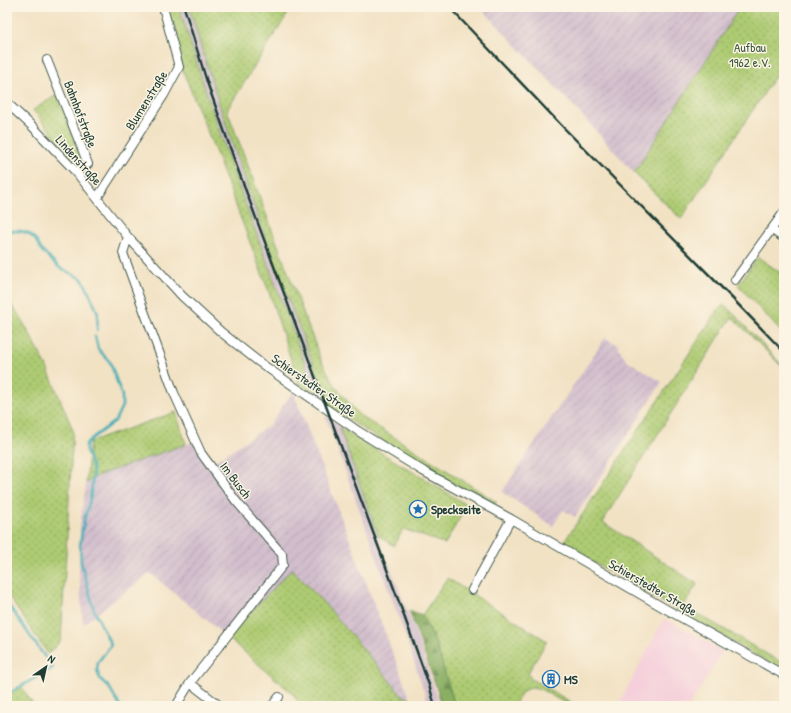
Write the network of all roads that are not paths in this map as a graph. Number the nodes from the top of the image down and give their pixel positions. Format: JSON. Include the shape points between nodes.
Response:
{"nodes":[{"id":1,"x":163,"y":7,"type":"edge"},
{"id":2,"x":47,"y":60,"type":"dead end"},
{"id":3,"x":7,"y":103,"type":"edge"},
{"id":4,"x":76,"y":172,"type":"junction"},
{"id":5,"x":97,"y":198,"type":"junction"},
{"id":6,"x":784,"y":212,"type":"edge"},
{"id":7,"x":772,"y":230,"type":"junction"},
{"id":8,"x":128,"y":237,"type":"junction"},
{"id":9,"x":784,"y":238,"type":"edge"},
{"id":10,"x":735,"y":280,"type":"dead end"},
{"id":11,"x":511,"y":519,"type":"junction"},
{"id":12,"x":472,"y":590,"type":"dead end"},
{"id":13,"x":784,"y":675,"type":"edge"},
{"id":14,"x":190,"y":683,"type":"junction"},
{"id":15,"x":279,"y":697,"type":"dead end"},
{"id":16,"x":176,"y":706,"type":"edge"},
{"id":17,"x":220,"y":706,"type":"edge"},
{"id":18,"x":272,"y":706,"type":"edge"}],
"edges":[{"from":1,"to":5,"type":"street","name":"Blumenstraße","via":[[179,67],[164,95]]},
{"from":2,"to":4,"type":"street","name":"Bahnhofstraße","via":[[88,164]]},
{"from":3,"to":4,"type":"street","name":"Lindenstraße"},
{"from":4,"to":5,"type":"street","name":"Lindenstraße"},
{"from":5,"to":8,"type":"street","name":"Lindenstraße"},
{"from":6,"to":7,"type":"street"},
{"from":7,"to":9,"type":"street"},
{"from":7,"to":10,"type":"street"},
{"from":8,"to":11,"type":"street","name":"Schierstedter Straße","via":[[182,296],[220,332],[259,362],[358,431],[423,471]]},
{"from":8,"to":14,"type":"street","name":"Im Busch","via":[[123,253],[174,393],[201,453],[236,501],[282,554],[283,565]]},
{"from":11,"to":12,"type":"street"},
{"from":11,"to":13,"type":"street","name":"Schierstedter Straße"},
{"from":14,"to":16,"type":"street","name":"Im Busch"},
{"from":14,"to":17,"type":"street"},
{"from":15,"to":18,"type":"street"}]}
